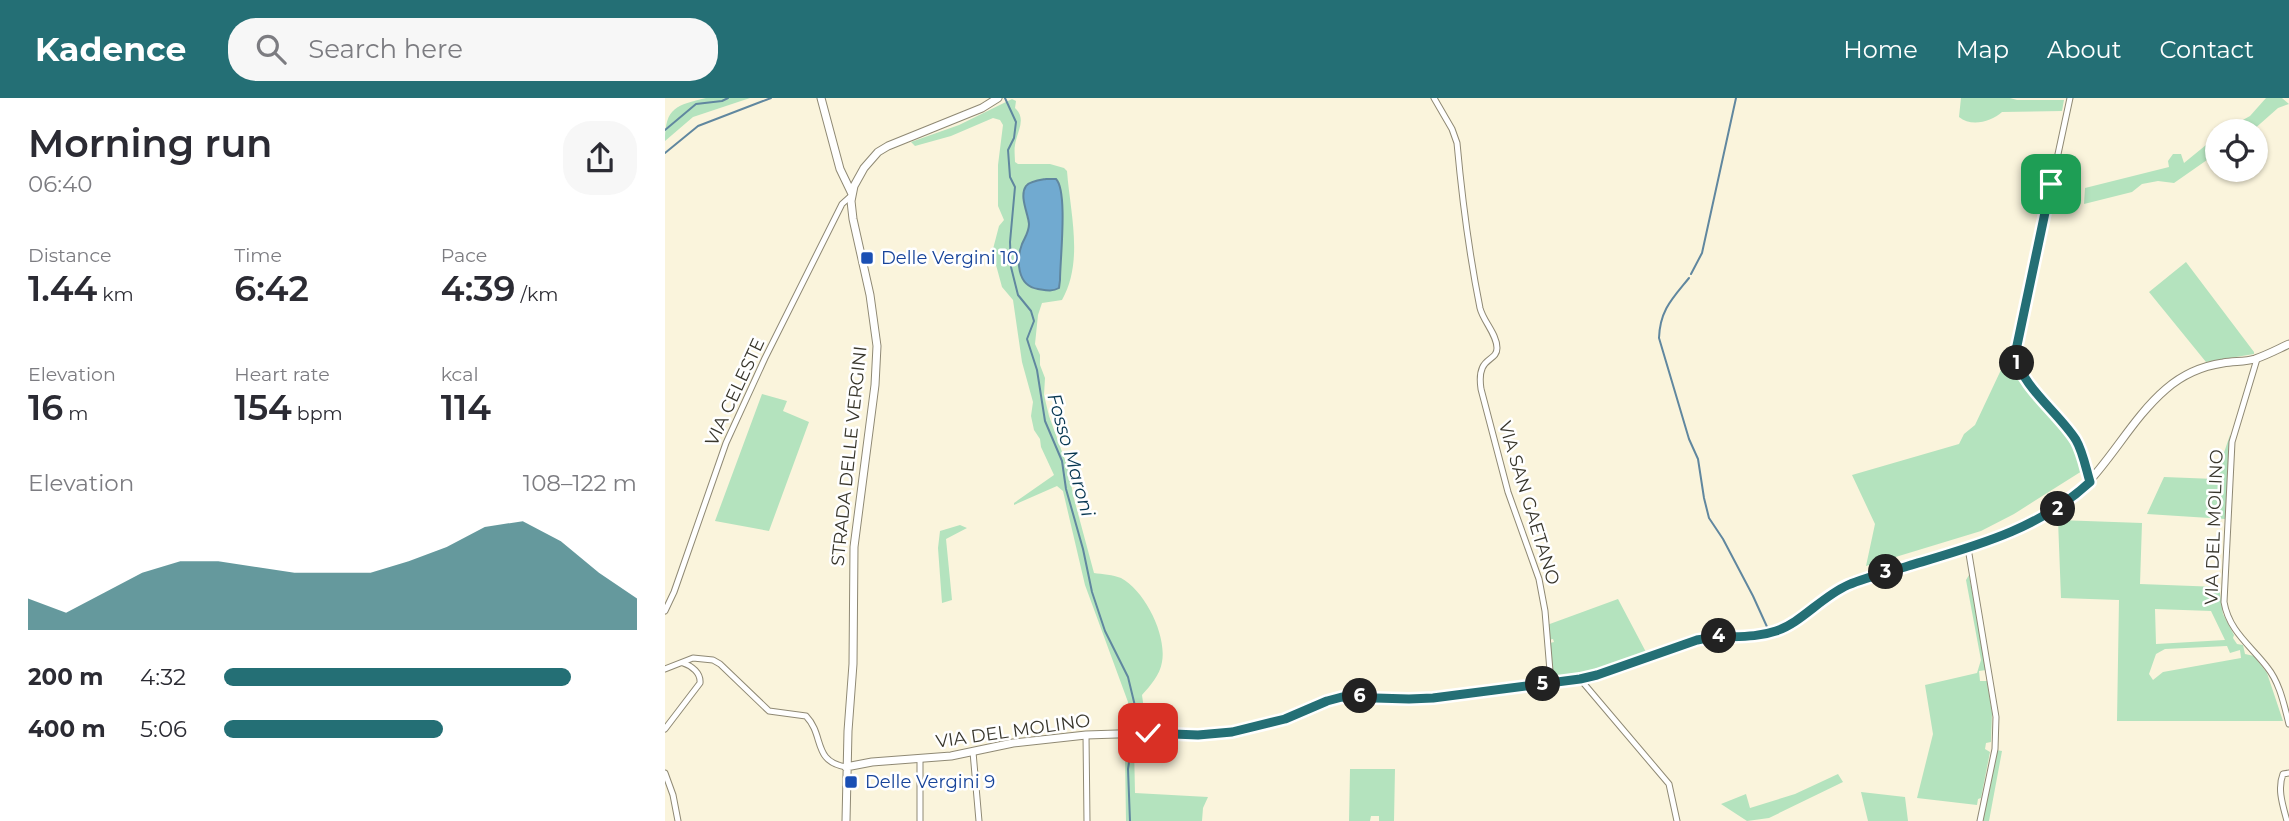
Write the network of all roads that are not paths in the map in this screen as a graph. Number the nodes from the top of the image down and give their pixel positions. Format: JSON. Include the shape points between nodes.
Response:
{"nodes":[{"id":1,"x":821,"y":98,"type":"edge"},
{"id":2,"x":1434,"y":98,"type":"edge"},
{"id":3,"x":2070,"y":98,"type":"edge"},
{"id":4,"x":997,"y":99,"type":"edge"},
{"id":5,"x":852,"y":195,"type":"junction"},
{"id":6,"x":2289,"y":344,"type":"edge"},
{"id":7,"x":2257,"y":358,"type":"junction"},
{"id":8,"x":2090,"y":482,"type":"junction"},
{"id":9,"x":1968,"y":548,"type":"junction"},
{"id":10,"x":665,"y":611,"type":"edge"},
{"id":11,"x":683,"y":663,"type":"junction"},
{"id":12,"x":665,"y":669,"type":"edge"},
{"id":13,"x":1580,"y":679,"type":"junction"},
{"id":14,"x":1551,"y":683,"type":"junction"},
{"id":15,"x":2289,"y":724,"type":"edge"},
{"id":16,"x":665,"y":729,"type":"edge"},
{"id":17,"x":1086,"y":735,"type":"junction"},
{"id":18,"x":973,"y":752,"type":"junction"},
{"id":19,"x":920,"y":759,"type":"junction"},
{"id":20,"x":846,"y":766,"type":"junction"},
{"id":21,"x":665,"y":773,"type":"edge"},
{"id":22,"x":2289,"y":773,"type":"edge"},
{"id":23,"x":678,"y":821,"type":"edge"},
{"id":24,"x":846,"y":821,"type":"edge"},
{"id":25,"x":920,"y":821,"type":"edge"},
{"id":26,"x":979,"y":821,"type":"edge"},
{"id":27,"x":1087,"y":821,"type":"edge"},
{"id":28,"x":1677,"y":821,"type":"edge"},
{"id":29,"x":1980,"y":821,"type":"edge"},
{"id":30,"x":2287,"y":821,"type":"edge"}],
"edges":[{"from":1,"to":5,"type":"street","name":"STRADA DELLE VERGINI","via":[[840,169]]},
{"from":2,"to":14,"type":"street","name":"VIA SAN GAETANO","via":[[1457,143],[1476,289],[1482,316],[1497,347],[1482,366],[1481,389],[1508,492],[1539,579]]},
{"from":3,"to":8,"type":"street","via":[[2015,355],[2017,366],[2077,441]]},
{"from":4,"to":5,"type":"street","via":[[878,152],[859,175]]},
{"from":5,"to":10,"type":"street","name":"VIA CELESTE","via":[[842,204],[738,416]]},
{"from":5,"to":20,"type":"street","name":"STRADA DELLE VERGINI","via":[[877,346],[854,547]]},
{"from":6,"to":7,"type":"street","name":"VIA DEL MOLINO"},
{"from":7,"to":8,"type":"street","name":"VIA DEL MOLINO","via":[[2212,365],[2173,383]]},
{"from":7,"to":15,"type":"street","name":"VIA DEL MOLINO","via":[[2232,442],[2224,602],[2232,627],[2274,678]]},
{"from":8,"to":9,"type":"street","name":"VIA DEL MOLINO","via":[[2052,513]]},
{"from":9,"to":13,"type":"street","name":"VIA DEL MOLINO","via":[[1850,584],[1774,632],[1712,636]]},
{"from":9,"to":29,"type":"street","via":[[1996,716],[1995,749]]},
{"from":11,"to":12,"type":"street"},
{"from":11,"to":16,"type":"street","via":[[696,671],[700,684]]},
{"from":11,"to":20,"type":"street","via":[[697,658],[713,660],[769,711],[806,716],[825,757]]},
{"from":13,"to":14,"type":"street","name":"VIA DEL MOLINO"},
{"from":13,"to":28,"type":"street","via":[[1669,785]]},
{"from":14,"to":17,"type":"street","name":"VIA DEL MOLINO","via":[[1433,698],[1342,697],[1285,719],[1232,732]]},
{"from":17,"to":18,"type":"street","name":"VIA DEL MOLINO"},
{"from":17,"to":27,"type":"street"},
{"from":18,"to":19,"type":"street","name":"VIA DEL MOLINO"},
{"from":18,"to":26,"type":"street"},
{"from":19,"to":20,"type":"street","name":"VIA DEL MOLINO"},
{"from":19,"to":25,"type":"street"},
{"from":20,"to":24,"type":"street","name":"STRADA DELLE VERGINI"},
{"from":21,"to":23,"type":"street"},
{"from":22,"to":30,"type":"street","via":[[2281,782]]}]}
